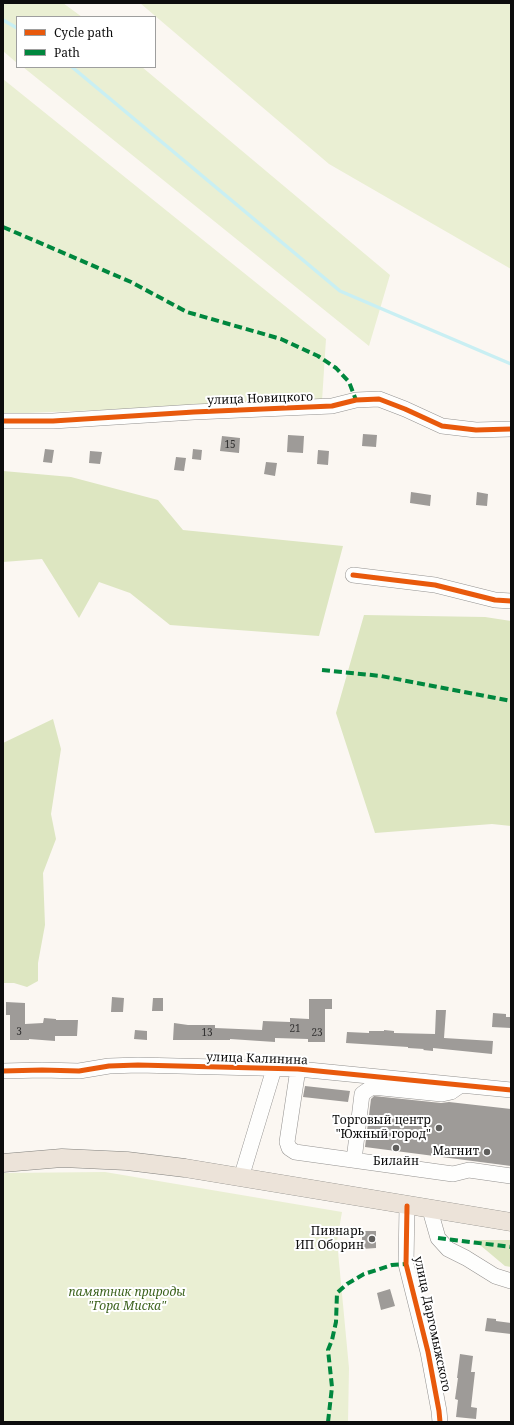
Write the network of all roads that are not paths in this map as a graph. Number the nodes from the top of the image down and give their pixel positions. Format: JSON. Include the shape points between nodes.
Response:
{"nodes":[{"id":1,"x":3,"y":421,"type":"edge"},
{"id":2,"x":511,"y":428,"type":"edge"},
{"id":3,"x":353,"y":575,"type":"dead end"},
{"id":4,"x":511,"y":601,"type":"edge"},
{"id":5,"x":274,"y":1069,"type":"junction"},
{"id":6,"x":298,"y":1069,"type":"junction"},
{"id":7,"x":3,"y":1071,"type":"edge"},
{"id":8,"x":461,"y":1084,"type":"junction"},
{"id":9,"x":511,"y":1090,"type":"edge"},
{"id":10,"x":354,"y":1160,"type":"junction"},
{"id":11,"x":3,"y":1163,"type":"edge"},
{"id":12,"x":511,"y":1176,"type":"edge"},
{"id":13,"x":241,"y":1178,"type":"junction"},
{"id":14,"x":408,"y":1206,"type":"junction"},
{"id":15,"x":430,"y":1210,"type":"junction"},
{"id":16,"x":511,"y":1222,"type":"edge"},
{"id":17,"x":511,"y":1280,"type":"edge"},
{"id":18,"x":440,"y":1422,"type":"edge"}],
"edges":[{"from":1,"to":2,"type":"street","name":"улица Новицкого","via":[[53,421],[332,406],[356,400],[379,399],[442,426],[476,430]]},
{"from":3,"to":4,"type":"street","via":[[436,585],[495,600]]},
{"from":5,"to":6,"type":"street","name":"улица Калинина"},
{"from":5,"to":7,"type":"street","name":"улица Калинина","via":[[138,1065],[109,1066],[79,1072]]},
{"from":5,"to":13,"type":"street"},
{"from":6,"to":8,"type":"street","name":"улица Калинина"},
{"from":6,"to":10,"type":"street","via":[[287,1142],[290,1148],[295,1152]]},
{"from":8,"to":9,"type":"street","name":"улица Калинина"},
{"from":8,"to":10,"type":"street","via":[[451,1092],[442,1094],[372,1086],[362,1094]]},
{"from":10,"to":12,"type":"street","via":[[453,1174],[469,1170]]},
{"from":11,"to":13,"type":"main road","via":[[62,1158],[127,1161]]},
{"from":13,"to":14,"type":"main road"},
{"from":14,"to":15,"type":"main road"},
{"from":14,"to":18,"type":"street","name":"улица Даргомыжского","via":[[406,1264],[428,1352]]},
{"from":15,"to":16,"type":"main road"},
{"from":15,"to":17,"type":"street","via":[[438,1238],[448,1249],[495,1276]]}]}
